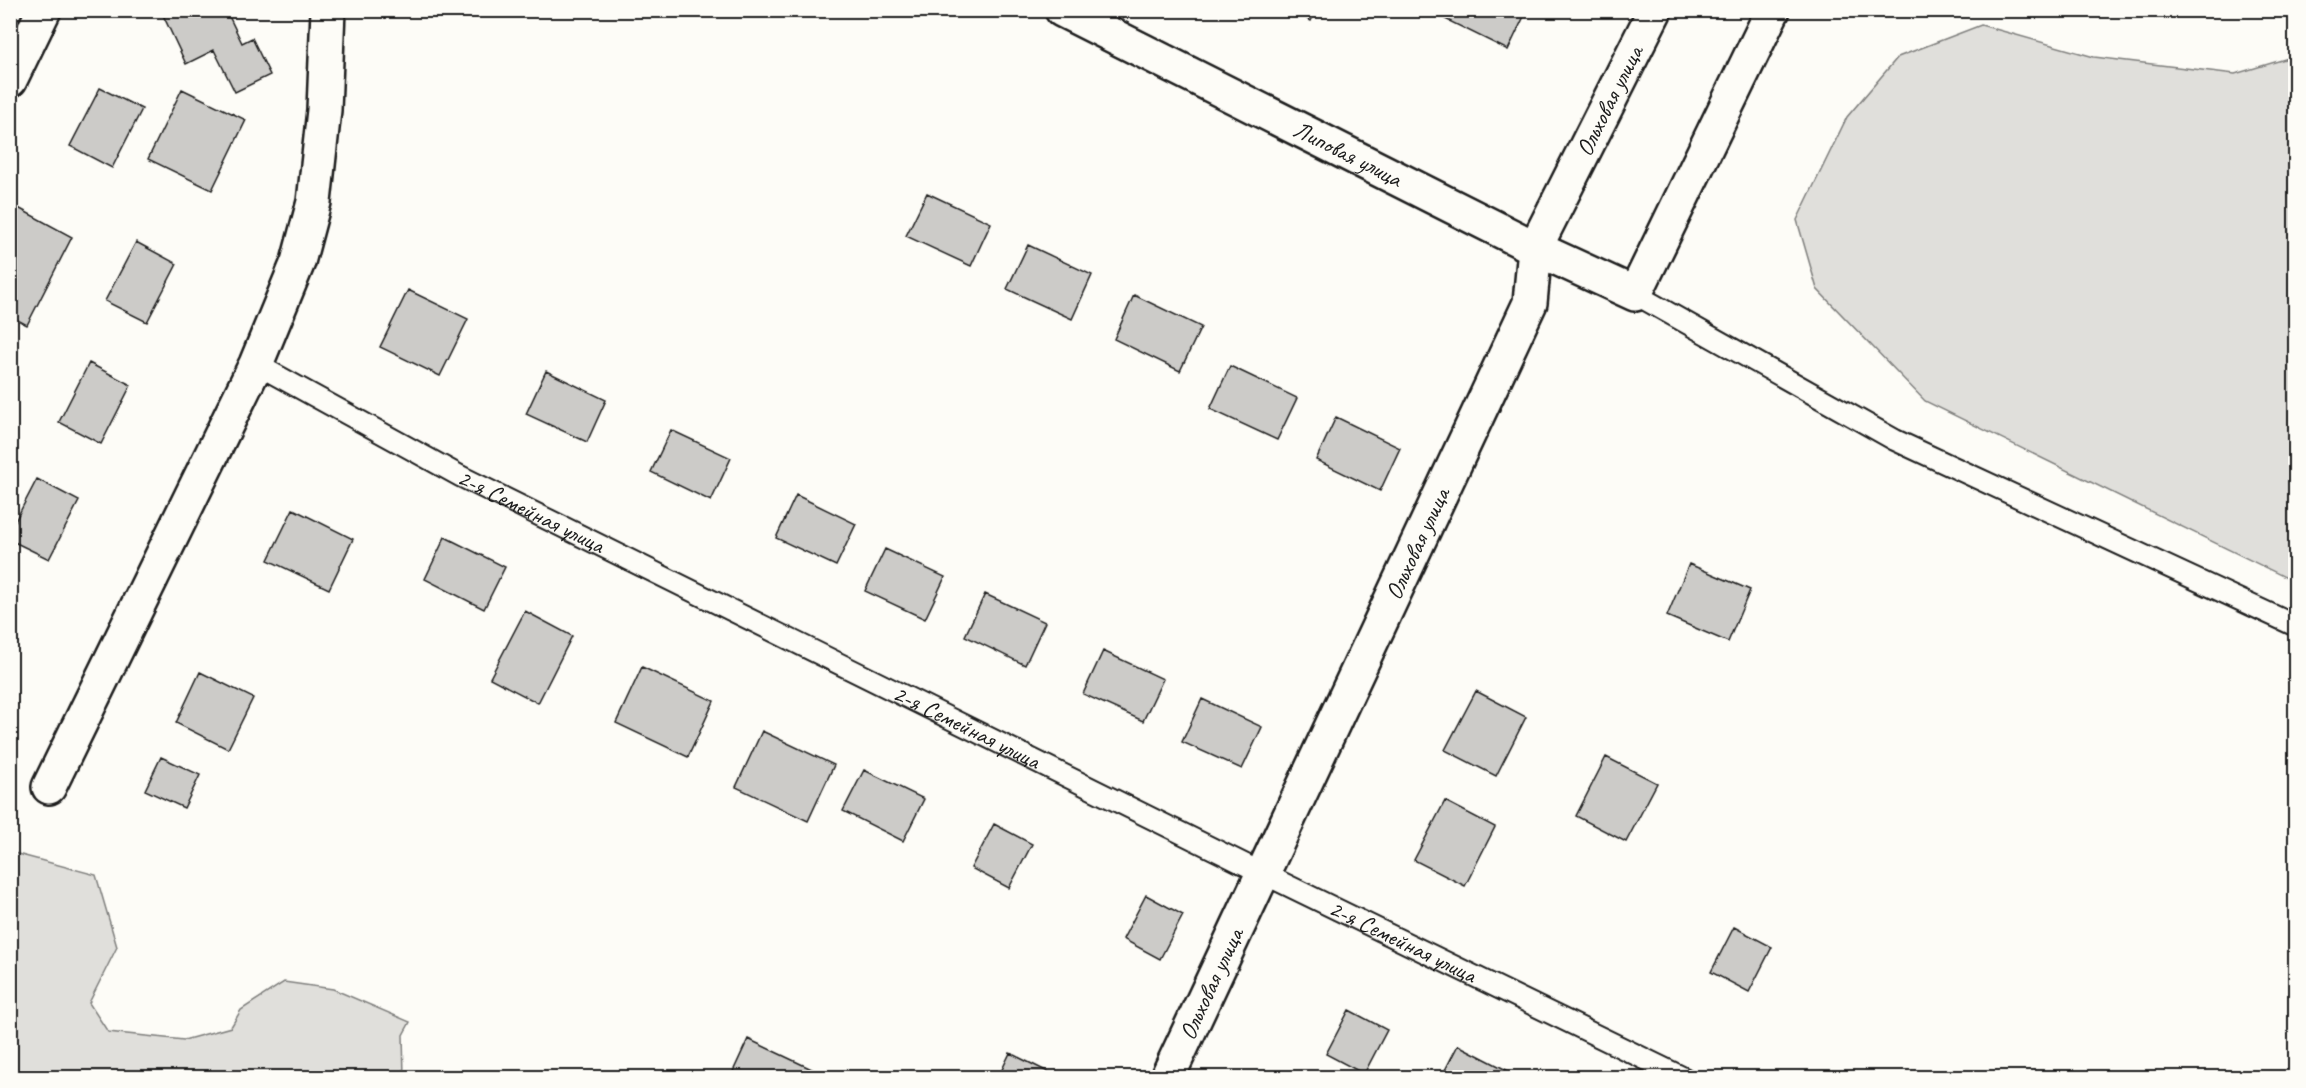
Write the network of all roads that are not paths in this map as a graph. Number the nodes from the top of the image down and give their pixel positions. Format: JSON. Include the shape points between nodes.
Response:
{"nodes":[{"id":1,"x":44,"y":10,"type":"edge"},
{"id":2,"x":328,"y":10,"type":"edge"},
{"id":3,"x":1062,"y":10,"type":"edge"},
{"id":4,"x":1655,"y":10,"type":"edge"},
{"id":5,"x":1773,"y":10,"type":"edge"},
{"id":6,"x":10,"y":80,"type":"edge"},
{"id":7,"x":1535,"y":248,"type":"junction"},
{"id":8,"x":1635,"y":294,"type":"junction"},
{"id":9,"x":256,"y":364,"type":"junction"},
{"id":10,"x":2295,"y":626,"type":"edge"},
{"id":11,"x":50,"y":787,"type":"dead end"},
{"id":12,"x":1262,"y":873,"type":"junction"},
{"id":13,"x":1167,"y":1077,"type":"edge"},
{"id":14,"x":1683,"y":1077,"type":"edge"}],
"edges":[{"from":1,"to":6,"type":"street"},
{"from":2,"to":9,"type":"street","via":[[324,110],[314,202],[298,262]]},
{"from":3,"to":7,"type":"street","name":"Липовая улица"},
{"from":4,"to":7,"type":"street","name":"Ольховая улица"},
{"from":5,"to":8,"type":"street"},
{"from":7,"to":8,"type":"street","name":"Липовая улица"},
{"from":7,"to":12,"type":"street","name":"Ольховая улица","via":[[1530,303]]},
{"from":8,"to":10,"type":"lane","via":[[1896,440]]},
{"from":9,"to":11,"type":"street"},
{"from":9,"to":12,"type":"lane","name":"2-я Семейная улица","via":[[460,476]]},
{"from":12,"to":13,"type":"street","name":"Ольховая улица"},
{"from":12,"to":14,"type":"lane","name":"2-я Семейная улица"}]}
